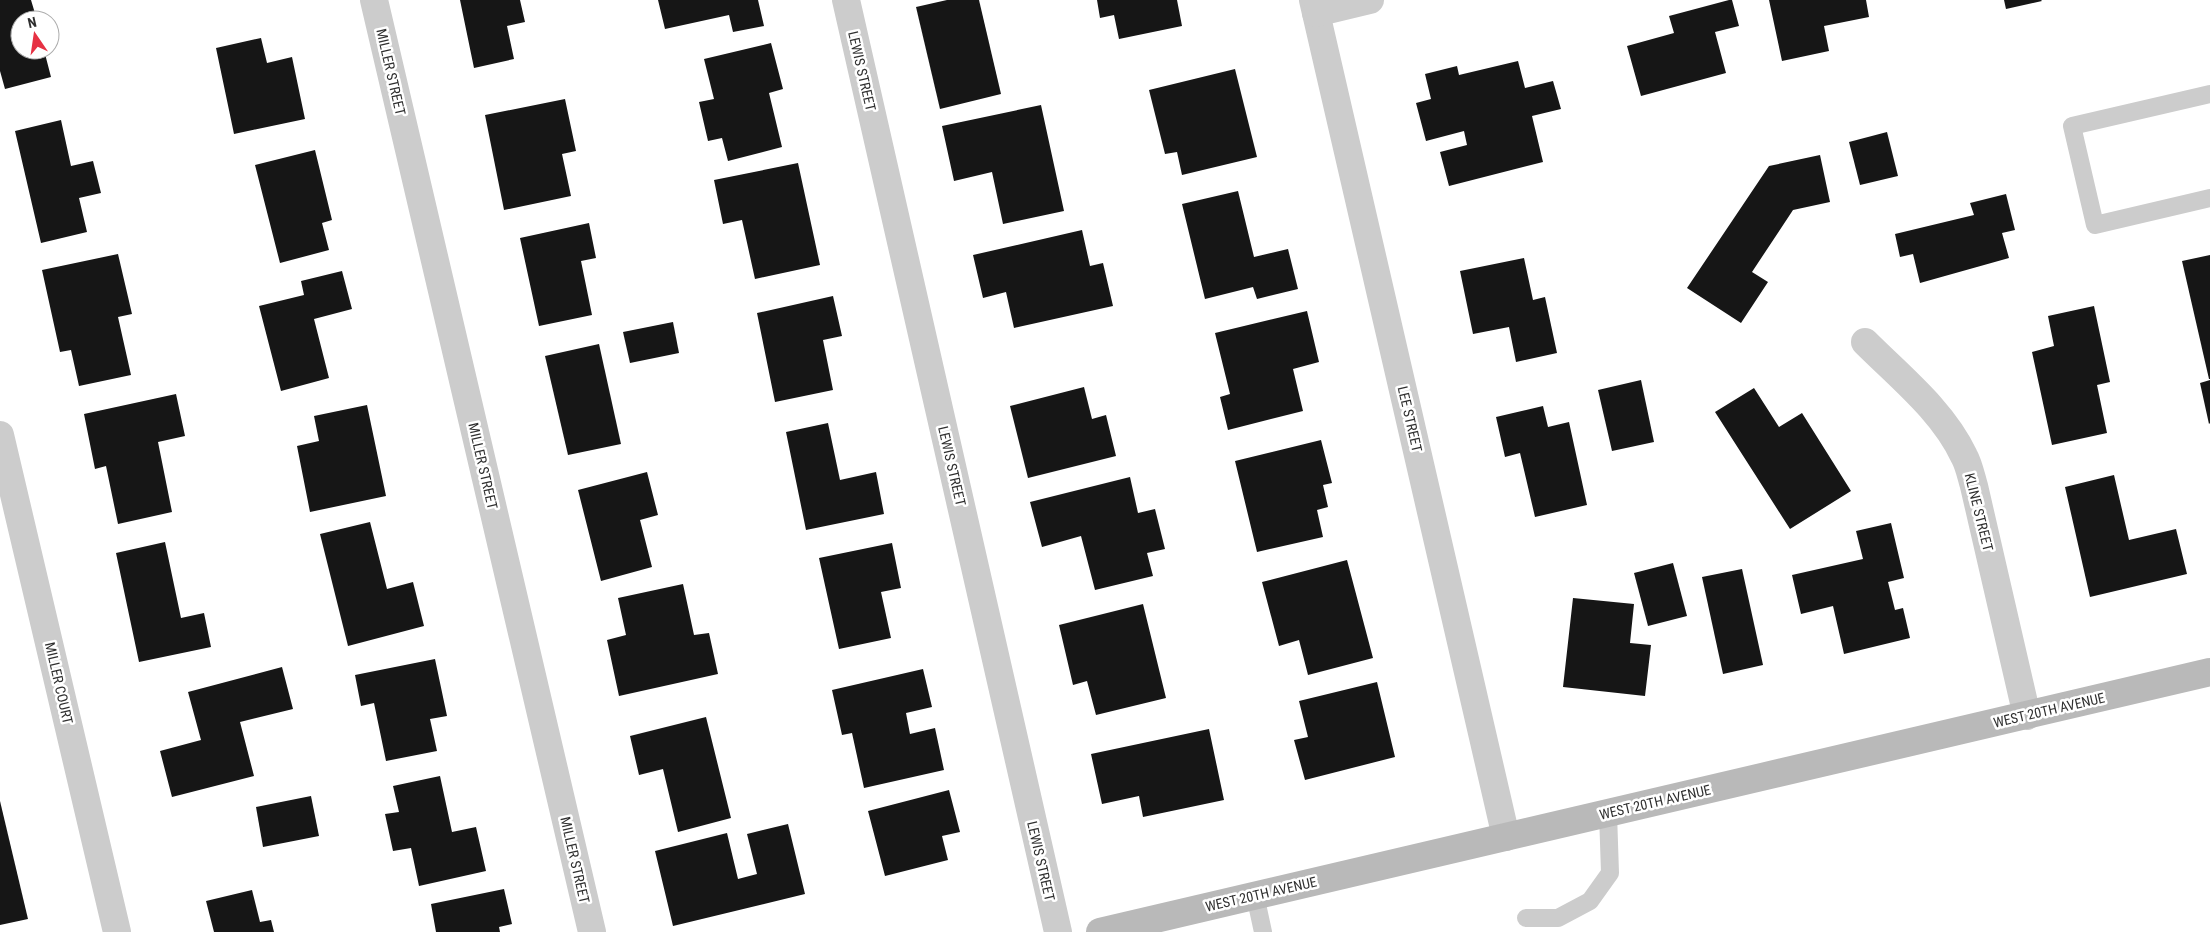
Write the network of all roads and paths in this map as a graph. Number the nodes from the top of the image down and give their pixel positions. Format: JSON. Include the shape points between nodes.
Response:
{"nodes":[{"id":1,"x":374,"y":0,"type":"edge"},
{"id":2,"x":846,"y":0,"type":"edge"},
{"id":3,"x":1370,"y":0,"type":"edge"},
{"id":4,"x":1315,"y":6,"type":"edge"},
{"id":5,"x":2210,"y":94,"type":"edge"},
{"id":6,"x":2210,"y":198,"type":"edge"},
{"id":7,"x":1865,"y":342,"type":"dead end"},
{"id":8,"x":0,"y":434,"type":"edge"},
{"id":9,"x":2210,"y":673,"type":"edge"},
{"id":10,"x":2028,"y":716,"type":"junction"},
{"id":11,"x":1608,"y":813,"type":"junction"},
{"id":12,"x":1506,"y":837,"type":"junction"},
{"id":13,"x":1255,"y":895,"type":"junction"},
{"id":14,"x":1526,"y":918,"type":"dead end"},
{"id":15,"x":117,"y":932,"type":"edge"},
{"id":16,"x":592,"y":932,"type":"edge"},
{"id":17,"x":1058,"y":932,"type":"edge"},
{"id":18,"x":1100,"y":932,"type":"edge"},
{"id":19,"x":1263,"y":932,"type":"edge"}],
"edges":[{"from":1,"to":16,"type":"street","name":"MILLER STREET"},
{"from":2,"to":17,"type":"street","name":"LEWIS STREET"},
{"from":3,"to":4,"type":"street"},
{"from":4,"to":12,"type":"street","name":"LEE STREET"},
{"from":5,"to":6,"type":"lane","via":[[2072,126],[2095,225]]},
{"from":7,"to":10,"type":"street","name":"KLINE STREET","via":[[1942,421],[1965,457]]},
{"from":8,"to":15,"type":"street","name":"MILLER COURT"},
{"from":9,"to":10,"type":"street","name":"WEST 20TH AVENUE"},
{"from":10,"to":11,"type":"street","name":"WEST 20TH AVENUE"},
{"from":11,"to":12,"type":"street","name":"WEST 20TH AVENUE"},
{"from":11,"to":14,"type":"lane","via":[[1610,873],[1590,901],[1558,918]]},
{"from":12,"to":13,"type":"street","name":"WEST 20TH AVENUE"},
{"from":13,"to":18,"type":"street","name":"WEST 20TH AVENUE"},
{"from":13,"to":19,"type":"lane"}]}
